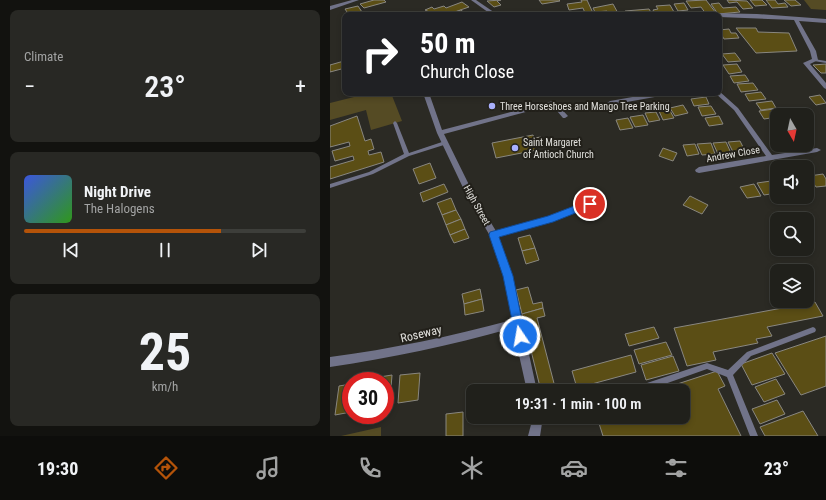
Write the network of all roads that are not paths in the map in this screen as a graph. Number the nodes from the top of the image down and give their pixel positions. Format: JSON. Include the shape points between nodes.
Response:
{"nodes":[{"id":1,"x":357,"y":0,"type":"edge"},
{"id":2,"x":473,"y":0,"type":"edge"},
{"id":3,"x":330,"y":8,"type":"edge"},
{"id":4,"x":491,"y":12,"type":"edge"},
{"id":5,"x":722,"y":15,"type":"edge"},
{"id":6,"x":796,"y":19,"type":"junction"},
{"id":7,"x":826,"y":21,"type":"edge"},
{"id":8,"x":815,"y":60,"type":"junction"},
{"id":9,"x":826,"y":62,"type":"edge"},
{"id":10,"x":826,"y":87,"type":"edge"},
{"id":11,"x":427,"y":96,"type":"edge"},
{"id":12,"x":651,"y":96,"type":"edge"},
{"id":13,"x":721,"y":96,"type":"edge"},
{"id":14,"x":610,"y":104,"type":"dead end"},
{"id":15,"x":564,"y":116,"type":"dead end"},
{"id":16,"x":395,"y":123,"type":"dead end"},
{"id":17,"x":440,"y":133,"type":"junction"},
{"id":18,"x":445,"y":143,"type":"junction"},
{"id":19,"x":817,"y":150,"type":"dead end"},
{"id":20,"x":407,"y":155,"type":"junction"},
{"id":21,"x":770,"y":157,"type":"junction"},
{"id":22,"x":699,"y":170,"type":"dead end"},
{"id":23,"x":330,"y":186,"type":"edge"},
{"id":24,"x":590,"y":204,"type":"dead end"},
{"id":25,"x":494,"y":235,"type":"junction"},
{"id":26,"x":516,"y":323,"type":"junction"},
{"id":27,"x":813,"y":330,"type":"dead end"},
{"id":28,"x":330,"y":362,"type":"edge"},
{"id":29,"x":729,"y":374,"type":"junction"},
{"id":30,"x":530,"y":384,"type":"edge"},
{"id":31,"x":655,"y":384,"type":"edge"},
{"id":32,"x":537,"y":424,"type":"edge"},
{"id":33,"x":534,"y":436,"type":"edge"},
{"id":34,"x":754,"y":436,"type":"edge"}],
"edges":[{"from":1,"to":3,"type":"street"},
{"from":2,"to":4,"type":"street"},
{"from":5,"to":6,"type":"street"},
{"from":6,"to":7,"type":"street"},
{"from":6,"to":8,"type":"street"},
{"from":8,"to":9,"type":"lane"},
{"from":8,"to":10,"type":"street","via":[[806,63]]},
{"from":11,"to":17,"type":"street","name":"High Street"},
{"from":12,"to":14,"type":"street"},
{"from":13,"to":21,"type":"street","name":"Andrew Close","via":[[736,109]]},
{"from":15,"to":17,"type":"street","via":[[553,103]]},
{"from":16,"to":20,"type":"lane"},
{"from":17,"to":18,"type":"street","name":"High Street"},
{"from":18,"to":20,"type":"lane"},
{"from":18,"to":25,"type":"street","name":"High Street"},
{"from":19,"to":21,"type":"street","name":"Andrew Close"},
{"from":20,"to":23,"type":"lane","via":[[371,173]]},
{"from":21,"to":22,"type":"street","name":"Andrew Close"},
{"from":24,"to":25,"type":"street"},
{"from":25,"to":26,"type":"street","name":"High Street","via":[[508,276]]},
{"from":26,"to":28,"type":"street","name":"Roseway","via":[[460,339],[382,356]]},
{"from":26,"to":30,"type":"street","name":"High Street"},
{"from":27,"to":29,"type":"lane","via":[[749,354]]},
{"from":29,"to":31,"type":"lane","via":[[707,366]]},
{"from":29,"to":34,"type":"lane"},
{"from":32,"to":33,"type":"street"}]}
